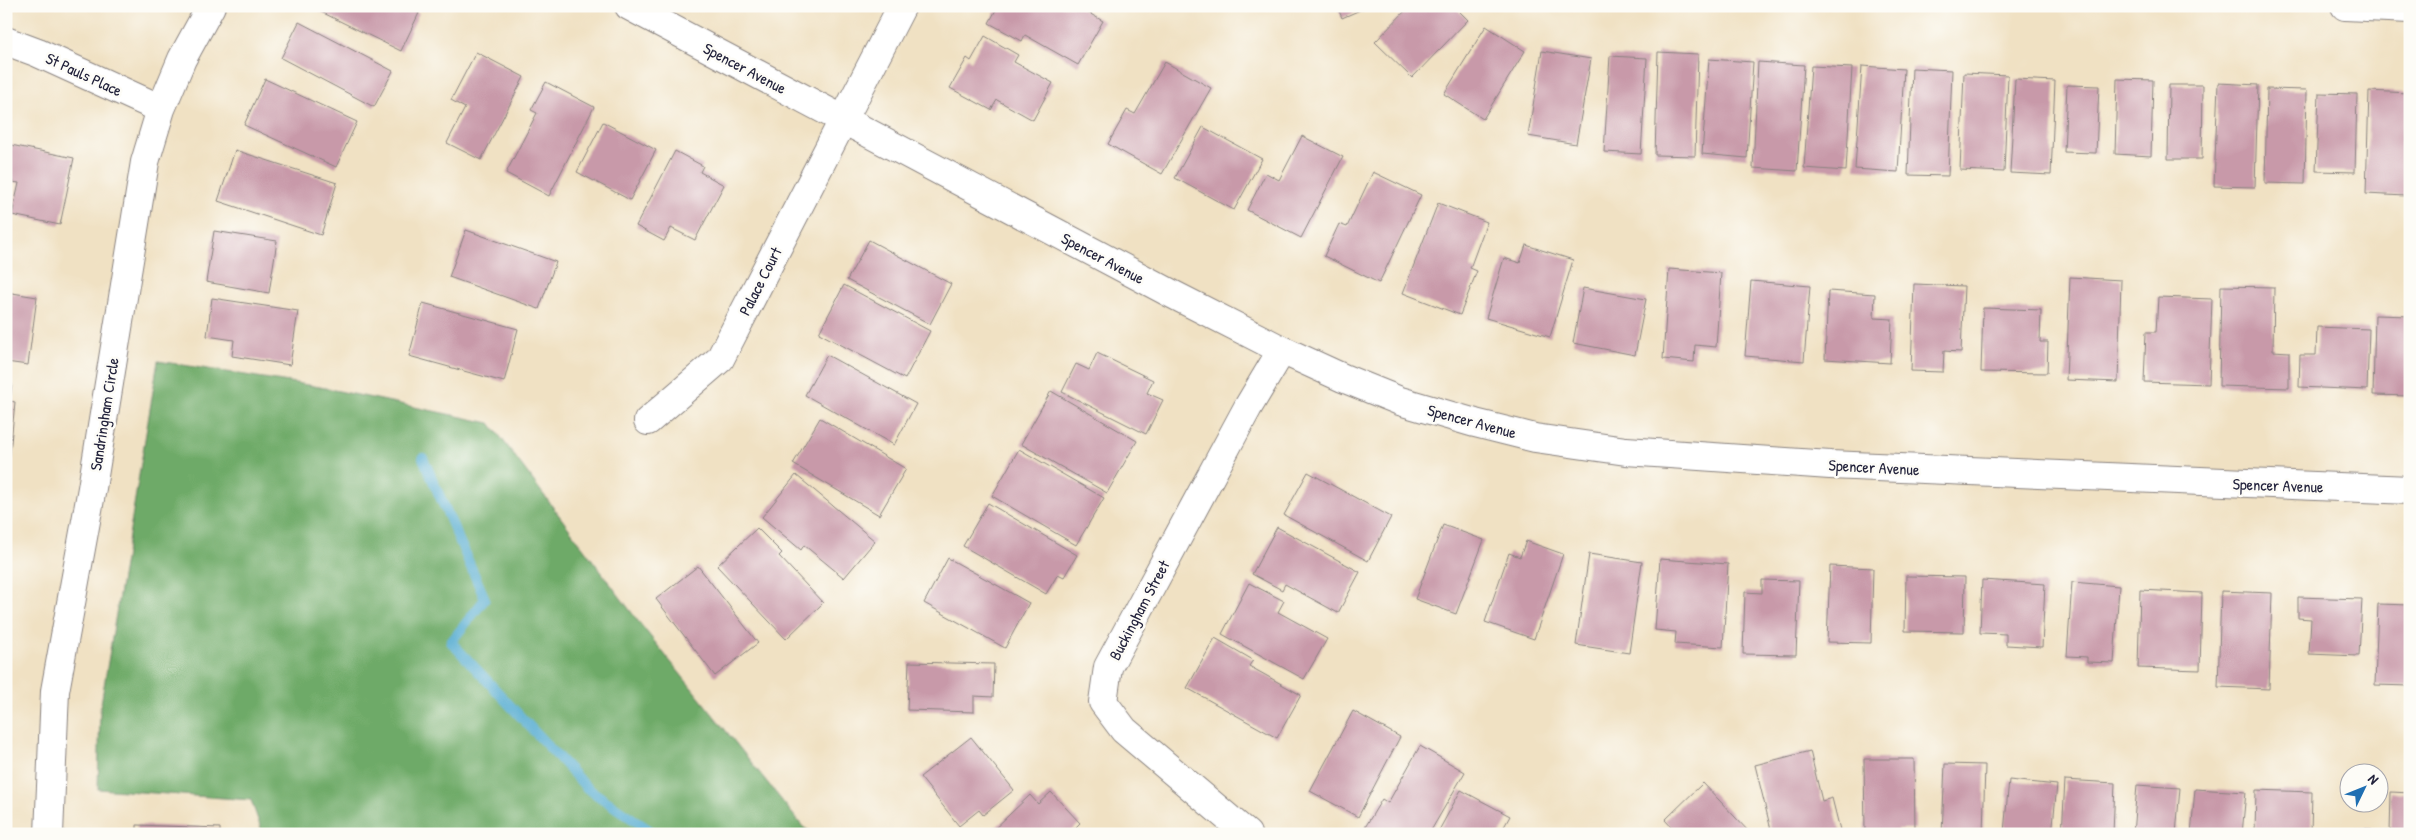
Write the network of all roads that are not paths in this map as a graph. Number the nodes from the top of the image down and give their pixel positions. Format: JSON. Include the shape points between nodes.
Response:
{"nodes":[{"id":1,"x":211,"y":6,"type":"edge"},
{"id":2,"x":629,"y":6,"type":"edge"},
{"id":3,"x":902,"y":6,"type":"edge"},
{"id":4,"x":2345,"y":6,"type":"edge"},
{"id":5,"x":2410,"y":9,"type":"edge"},
{"id":6,"x":6,"y":41,"type":"edge"},
{"id":7,"x":161,"y":109,"type":"junction"},
{"id":8,"x":843,"y":120,"type":"junction"},
{"id":9,"x":1282,"y":350,"type":"junction"},
{"id":10,"x":648,"y":421,"type":"dead end"},
{"id":11,"x":2410,"y":490,"type":"edge"},
{"id":12,"x":49,"y":834,"type":"edge"},
{"id":13,"x":1247,"y":834,"type":"edge"}],
"edges":[{"from":1,"to":7,"type":"street","name":"Sandringham Circle","via":[[182,59]]},
{"from":2,"to":8,"type":"street","name":"Spencer Avenue"},
{"from":3,"to":8,"type":"street","name":"Palace Court"},
{"from":4,"to":5,"type":"street"},
{"from":6,"to":7,"type":"street","name":"St Pauls Place"},
{"from":7,"to":12,"type":"street","name":"Sandringham Circle","via":[[145,162],[56,691]]},
{"from":8,"to":9,"type":"street","name":"Spencer Avenue"},
{"from":8,"to":10,"type":"street","name":"Palace Court","via":[[720,359]]},
{"from":9,"to":11,"type":"street","name":"Spencer Avenue","via":[[1400,401],[1536,438],[1626,452],[1830,465]]},
{"from":9,"to":13,"type":"street","name":"Buckingham Street","via":[[1248,406],[1108,667],[1103,702],[1124,730]]}]}
